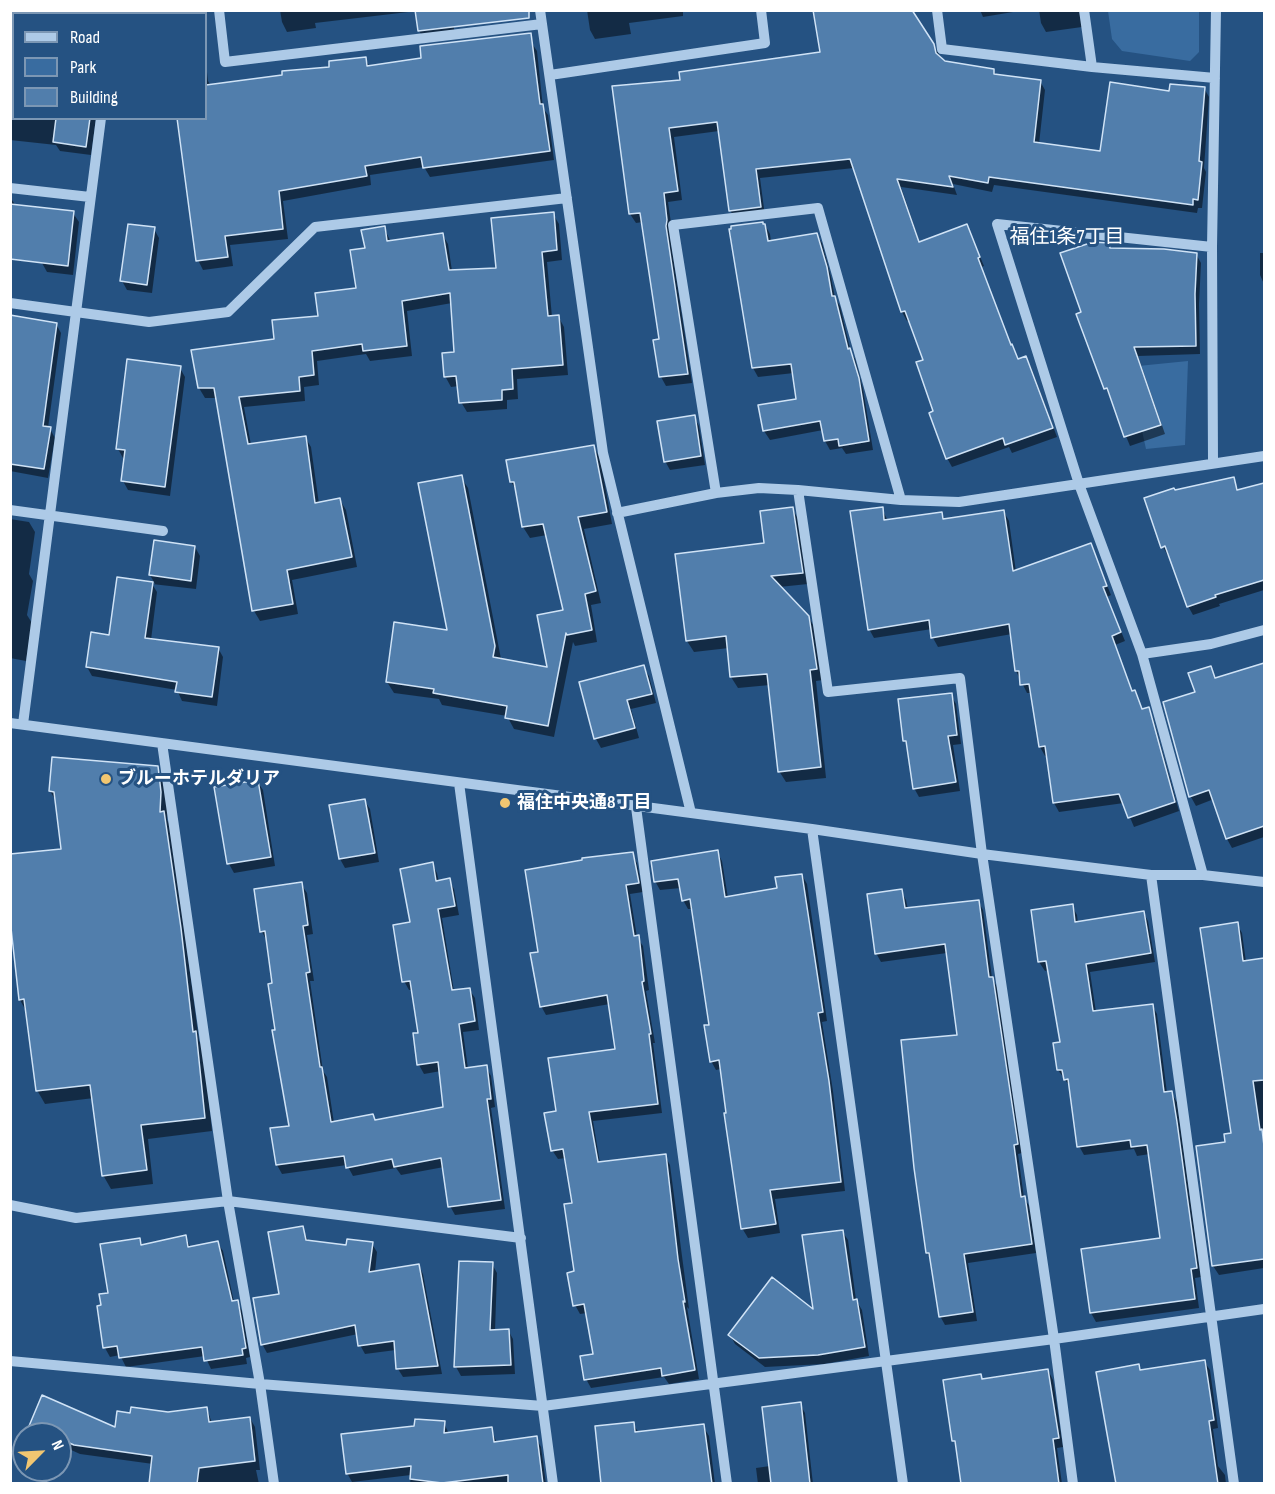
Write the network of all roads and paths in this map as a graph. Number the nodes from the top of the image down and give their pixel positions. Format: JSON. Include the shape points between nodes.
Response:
{"nodes":[{"id":1,"x":219,"y":10,"type":"edge"},
{"id":2,"x":540,"y":10,"type":"edge"},
{"id":3,"x":761,"y":10,"type":"edge"},
{"id":4,"x":937,"y":10,"type":"edge"},
{"id":5,"x":1084,"y":10,"type":"edge"},
{"id":6,"x":1216,"y":10,"type":"edge"},
{"id":7,"x":542,"y":24,"type":"junction"},
{"id":8,"x":1092,"y":67,"type":"junction"},
{"id":9,"x":550,"y":75,"type":"junction"},
{"id":10,"x":1215,"y":78,"type":"junction"},
{"id":11,"x":100,"y":120,"type":"edge"},
{"id":12,"x":10,"y":188,"type":"edge"},
{"id":13,"x":90,"y":197,"type":"junction"},
{"id":14,"x":567,"y":198,"type":"junction"},
{"id":15,"x":1212,"y":247,"type":"junction"},
{"id":16,"x":10,"y":303,"type":"edge"},
{"id":17,"x":76,"y":312,"type":"junction"},
{"id":18,"x":1264,"y":456,"type":"edge"},
{"id":19,"x":1213,"y":462,"type":"junction"},
{"id":20,"x":1079,"y":484,"type":"junction"},
{"id":21,"x":798,"y":490,"type":"junction"},
{"id":22,"x":716,"y":493,"type":"junction"},
{"id":23,"x":902,"y":500,"type":"junction"},
{"id":24,"x":10,"y":510,"type":"edge"},
{"id":25,"x":617,"y":513,"type":"junction"},
{"id":26,"x":49,"y":515,"type":"junction"},
{"id":27,"x":163,"y":531,"type":"dead end"},
{"id":28,"x":1264,"y":630,"type":"edge"},
{"id":29,"x":1142,"y":654,"type":"junction"},
{"id":30,"x":10,"y":723,"type":"edge"},
{"id":31,"x":23,"y":724,"type":"junction"},
{"id":32,"x":162,"y":743,"type":"junction"},
{"id":33,"x":459,"y":783,"type":"junction"},
{"id":34,"x":636,"y":807,"type":"junction"},
{"id":35,"x":690,"y":813,"type":"junction"},
{"id":36,"x":812,"y":830,"type":"junction"},
{"id":37,"x":982,"y":854,"type":"junction"},
{"id":38,"x":1150,"y":875,"type":"junction"},
{"id":39,"x":1203,"y":875,"type":"junction"},
{"id":40,"x":1264,"y":882,"type":"edge"},
{"id":41,"x":228,"y":1201,"type":"junction"},
{"id":42,"x":10,"y":1206,"type":"edge"},
{"id":43,"x":521,"y":1238,"type":"junction"},
{"id":44,"x":1264,"y":1310,"type":"edge"},
{"id":45,"x":1211,"y":1318,"type":"junction"},
{"id":46,"x":1054,"y":1339,"type":"junction"},
{"id":47,"x":886,"y":1360,"type":"junction"},
{"id":48,"x":10,"y":1361,"type":"edge"},
{"id":49,"x":260,"y":1384,"type":"junction"},
{"id":50,"x":713,"y":1385,"type":"junction"},
{"id":51,"x":543,"y":1406,"type":"junction"},
{"id":52,"x":274,"y":1484,"type":"edge"},
{"id":53,"x":554,"y":1484,"type":"edge"},
{"id":54,"x":727,"y":1484,"type":"edge"},
{"id":55,"x":903,"y":1484,"type":"edge"},
{"id":56,"x":1074,"y":1484,"type":"edge"},
{"id":57,"x":1234,"y":1484,"type":"edge"}],
"edges":[{"from":1,"to":7,"type":"street","via":[[225,62]]},
{"from":2,"to":7,"type":"street"},
{"from":3,"to":9,"type":"street","via":[[765,43]]},
{"from":4,"to":8,"type":"street","via":[[942,49]]},
{"from":5,"to":8,"type":"street"},
{"from":6,"to":10,"type":"street"},
{"from":7,"to":9,"type":"street"},
{"from":8,"to":10,"type":"street"},
{"from":9,"to":14,"type":"street"},
{"from":10,"to":15,"type":"street"},
{"from":11,"to":13,"type":"street"},
{"from":12,"to":13,"type":"street"},
{"from":13,"to":17,"type":"street"},
{"from":14,"to":17,"type":"street","via":[[315,227],[228,312],[149,322]]},
{"from":14,"to":25,"type":"street","via":[[603,453]]},
{"from":15,"to":19,"type":"street"},
{"from":15,"to":20,"type":"street","via":[[997,224]]},
{"from":16,"to":17,"type":"street"},
{"from":17,"to":26,"type":"street"},
{"from":18,"to":19,"type":"street"},
{"from":19,"to":20,"type":"street"},
{"from":20,"to":23,"type":"street","via":[[960,502]]},
{"from":20,"to":29,"type":"street"},
{"from":21,"to":22,"type":"street","via":[[759,488]]},
{"from":21,"to":23,"type":"street"},
{"from":21,"to":37,"type":"street","via":[[828,692],[960,678]]},
{"from":22,"to":23,"type":"street","via":[[673,225],[818,208]]},
{"from":22,"to":25,"type":"street"},
{"from":24,"to":26,"type":"street"},
{"from":25,"to":35,"type":"street"},
{"from":26,"to":27,"type":"street"},
{"from":26,"to":31,"type":"street"},
{"from":28,"to":29,"type":"street","via":[[1211,644]]},
{"from":29,"to":39,"type":"street"},
{"from":30,"to":31,"type":"street"},
{"from":31,"to":32,"type":"street"},
{"from":32,"to":33,"type":"street"},
{"from":32,"to":41,"type":"street"},
{"from":33,"to":34,"type":"street"},
{"from":33,"to":43,"type":"street"},
{"from":34,"to":35,"type":"street"},
{"from":34,"to":50,"type":"street"},
{"from":35,"to":36,"type":"street"},
{"from":36,"to":37,"type":"street"},
{"from":36,"to":47,"type":"street"},
{"from":37,"to":38,"type":"street"},
{"from":37,"to":46,"type":"street"},
{"from":38,"to":39,"type":"street"},
{"from":38,"to":45,"type":"street"},
{"from":39,"to":40,"type":"street"},
{"from":41,"to":42,"type":"street","via":[[76,1218]]},
{"from":41,"to":43,"type":"street"},
{"from":41,"to":49,"type":"street"},
{"from":43,"to":51,"type":"street"},
{"from":44,"to":45,"type":"street"},
{"from":45,"to":46,"type":"street"},
{"from":45,"to":57,"type":"street"},
{"from":46,"to":47,"type":"street"},
{"from":46,"to":56,"type":"street"},
{"from":47,"to":50,"type":"street"},
{"from":47,"to":55,"type":"street"},
{"from":48,"to":49,"type":"street"},
{"from":49,"to":51,"type":"street"},
{"from":49,"to":52,"type":"street"},
{"from":50,"to":51,"type":"street"},
{"from":50,"to":54,"type":"street"},
{"from":51,"to":53,"type":"street"}]}
